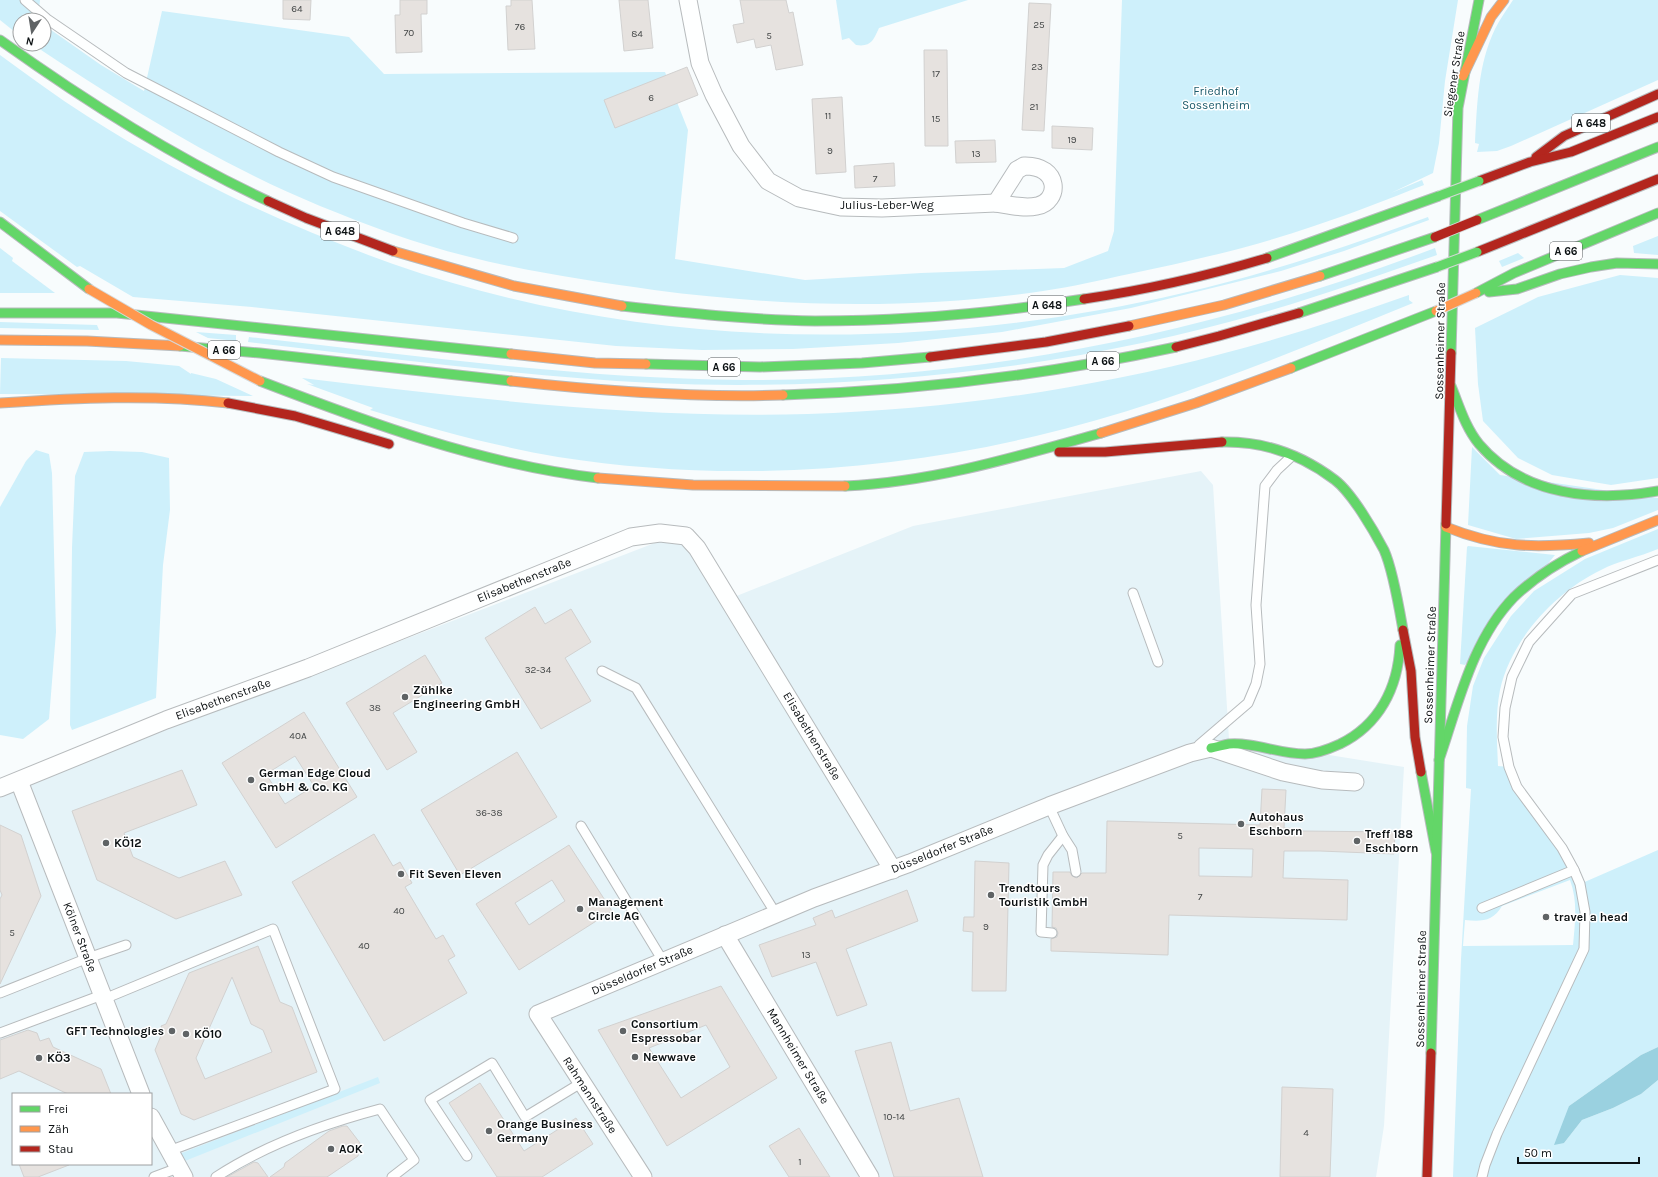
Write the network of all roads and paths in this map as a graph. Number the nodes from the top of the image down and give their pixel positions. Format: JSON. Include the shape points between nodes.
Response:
{"nodes":[{"id":1,"x":25,"y":0,"type":"edge"},
{"id":2,"x":688,"y":0,"type":"edge"},
{"id":3,"x":1479,"y":0,"type":"edge"},
{"id":4,"x":1504,"y":0,"type":"edge"},
{"id":5,"x":0,"y":40,"type":"edge"},
{"id":6,"x":1463,"y":76,"type":"junction"},
{"id":7,"x":1658,"y":94,"type":"edge"},
{"id":8,"x":1658,"y":117,"type":"edge"},
{"id":9,"x":1658,"y":147,"type":"edge"},
{"id":10,"x":1457,"y":153,"type":"joint"},
{"id":11,"x":1530,"y":162,"type":"junction"},
{"id":12,"x":1658,"y":179,"type":"edge"},
{"id":13,"x":996,"y":203,"type":"dead end"},
{"id":14,"x":1658,"y":213,"type":"edge"},
{"id":15,"x":0,"y":222,"type":"edge"},
{"id":16,"x":512,"y":238,"type":"dead end"},
{"id":17,"x":1658,"y":264,"type":"edge"},
{"id":18,"x":1476,"y":293,"type":"junction"},
{"id":19,"x":0,"y":313,"type":"edge"},
{"id":20,"x":0,"y":340,"type":"edge"},
{"id":21,"x":1451,"y":386,"type":"junction"},
{"id":22,"x":0,"y":403,"type":"edge"},
{"id":23,"x":396,"y":446,"type":"dead end"},
{"id":24,"x":1032,"y":452,"type":"junction"},
{"id":25,"x":1293,"y":455,"type":"junction"},
{"id":26,"x":494,"y":468,"type":"dead end"},
{"id":27,"x":580,"y":475,"type":"junction"},
{"id":28,"x":1658,"y":490,"type":"edge"},
{"id":29,"x":1658,"y":520,"type":"edge"},
{"id":30,"x":1446,"y":527,"type":"junction"},
{"id":31,"x":1599,"y":543,"type":"junction"},
{"id":32,"x":1384,"y":551,"type":"junction"},
{"id":33,"x":1658,"y":560,"type":"edge"},
{"id":34,"x":1133,"y":593,"type":"dead end"},
{"id":35,"x":1158,"y":662,"type":"dead end"},
{"id":36,"x":602,"y":671,"type":"dead end"},
{"id":37,"x":1211,"y":748,"type":"junction"},
{"id":38,"x":1190,"y":753,"type":"junction"},
{"id":39,"x":1439,"y":760,"type":"junction"},
{"id":40,"x":18,"y":781,"type":"junction"},
{"id":41,"x":1355,"y":782,"type":"dead end"},
{"id":42,"x":0,"y":788,"type":"edge"},
{"id":43,"x":1049,"y":806,"type":"junction"},
{"id":44,"x":581,"y":826,"type":"dead end"},
{"id":45,"x":1063,"y":836,"type":"junction"},
{"id":46,"x":1436,"y":852,"type":"junction"},
{"id":47,"x":893,"y":870,"type":"junction"},
{"id":48,"x":1574,"y":870,"type":"junction"},
{"id":49,"x":1076,"y":872,"type":"dead end"},
{"id":50,"x":1482,"y":908,"type":"dead end"},
{"id":51,"x":776,"y":914,"type":"junction"},
{"id":52,"x":1052,"y":933,"type":"dead end"},
{"id":53,"x":725,"y":935,"type":"junction"},
{"id":54,"x":126,"y":945,"type":"dead end"},
{"id":55,"x":88,"y":958,"type":"junction"},
{"id":56,"x":663,"y":961,"type":"junction"},
{"id":57,"x":0,"y":993,"type":"edge"},
{"id":58,"x":103,"y":997,"type":"junction"},
{"id":59,"x":538,"y":1014,"type":"joint"},
{"id":60,"x":0,"y":1033,"type":"edge"},
{"id":61,"x":581,"y":1083,"type":"junction"},
{"id":62,"x":141,"y":1093,"type":"edge"},
{"id":63,"x":152,"y":1119,"type":"edge"},
{"id":64,"x":169,"y":1151,"type":"junction"},
{"id":65,"x":467,"y":1156,"type":"dead end"},
{"id":66,"x":181,"y":1173,"type":"edge"},
{"id":67,"x":154,"y":1177,"type":"edge"},
{"id":68,"x":216,"y":1177,"type":"edge"},
{"id":69,"x":392,"y":1177,"type":"edge"},
{"id":70,"x":643,"y":1177,"type":"edge"},
{"id":71,"x":870,"y":1177,"type":"edge"},
{"id":72,"x":1427,"y":1177,"type":"edge"},
{"id":73,"x":1482,"y":1177,"type":"edge"}],
"edges":[{"from":1,"to":16,"type":"lane","via":[[126,73],[279,152],[333,177]]},
{"from":2,"to":13,"type":"street","name":"Julius-Leber-Weg","via":[[700,63],[714,95],[741,146],[768,180],[799,198],[840,207],[882,208]]},
{"from":3,"to":6,"type":"main road","name":"Siegener Straße"},
{"from":4,"to":6,"type":"main road","via":[[1490,17]]},
{"from":5,"to":11,"type":"main road","number":"A 648","bridge":true,"via":[[99,109],[171,152],[244,189],[365,241],[418,260],[584,300],[742,318],[860,322],[945,317],[1031,308],[1140,289],[1216,273],[1303,247]]},
{"from":6,"to":10,"type":"main road","name":"Siegener Straße","via":[[1458,108]]},
{"from":7,"to":11,"type":"main road","number":"A 648","via":[[1564,136]]},
{"from":8,"to":11,"type":"main road","number":"A 648","via":[[1570,152]]},
{"from":9,"to":19,"type":"main road","number":"A 66","bridge":true,"via":[[1435,237],[1224,305],[1046,342],[956,354],[862,363],[760,368],[595,363],[117,313]]},
{"from":10,"to":21,"type":"main road","name":"Sossenheimer Straße"},
{"from":12,"to":20,"type":"main road","number":"A 66","bridge":true,"via":[[1437,267],[1307,311],[1232,333],[1143,353],[1051,371],[957,385],[864,392],[694,396],[509,382],[276,354],[116,341]]},
{"from":14,"to":18,"type":"main road","number":"A 66","via":[[1514,273]]},
{"from":15,"to":27,"type":"main road","number":"A 66","bridge":true,"via":[[89,288],[151,325],[260,380],[324,406],[419,438],[506,461]]},
{"from":17,"to":18,"type":"main road","via":[[1617,263],[1591,267],[1560,274],[1517,289]]},
{"from":18,"to":24,"type":"main road","number":"A 66","bridge":true,"via":[[1253,383],[1111,431]]},
{"from":21,"to":28,"type":"main road","via":[[1478,443],[1489,456],[1512,473],[1549,488],[1585,495],[1611,498]]},
{"from":21,"to":30,"type":"main road","name":"Sossenheimer Straße"},
{"from":22,"to":23,"type":"main road","via":[[128,397],[182,398],[237,404],[293,415]]},
{"from":24,"to":25,"type":"main road","via":[[1105,452],[1239,442],[1274,448]]},
{"from":24,"to":27,"type":"main road","number":"A 66","via":[[917,479],[849,486],[650,483]]},
{"from":25,"to":32,"type":"main road","via":[[1336,481],[1356,504]]},
{"from":25,"to":38,"type":"lane","via":[[1265,486],[1256,605],[1260,664],[1256,684],[1248,703]]},
{"from":26,"to":27,"type":"main road"},
{"from":29,"to":31,"type":"main road"},
{"from":30,"to":31,"type":"main road","via":[[1467,537],[1506,546],[1538,547]]},
{"from":30,"to":39,"type":"main road","name":"Sossenheimer Straße"},
{"from":31,"to":39,"type":"main road","via":[[1533,580],[1505,609],[1484,641],[1467,680]]},
{"from":32,"to":37,"type":"main road","via":[[1400,646],[1393,685],[1380,713],[1360,732],[1318,753],[1301,754],[1230,744]]},
{"from":32,"to":46,"type":"main road","via":[[1398,601],[1412,671],[1415,737]]},
{"from":33,"to":48,"type":"lane","via":[[1572,594],[1529,642],[1512,677],[1505,708],[1503,737],[1509,767],[1517,787],[1562,848]]},
{"from":34,"to":35,"type":"lane"},
{"from":36,"to":51,"type":"lane","via":[[636,688]]},
{"from":37,"to":38,"type":"street","name":"Düsseldorfer Straße"},
{"from":37,"to":41,"type":"street","via":[[1283,772],[1322,780]]},
{"from":38,"to":43,"type":"street","name":"Düsseldorfer Straße"},
{"from":39,"to":46,"type":"main road","name":"Sossenheimer Straße"},
{"from":40,"to":42,"type":"street","name":"Elisabethenstraße"},
{"from":40,"to":47,"type":"street","name":"Elisabethenstraße","via":[[166,720],[308,668],[631,537],[660,533],[686,536],[697,548]]},
{"from":40,"to":55,"type":"street","name":"Kölner Straße"},
{"from":43,"to":45,"type":"lane"},
{"from":43,"to":47,"type":"street","name":"Düsseldorfer Straße"},
{"from":44,"to":56,"type":"lane"},
{"from":45,"to":49,"type":"lane","via":[[1072,850]]},
{"from":45,"to":52,"type":"lane","via":[[1043,865],[1041,932]]},
{"from":46,"to":72,"type":"main road","name":"Sossenheimer Straße"},
{"from":47,"to":51,"type":"street","name":"Düsseldorfer Straße","via":[[834,890]]},
{"from":48,"to":50,"type":"lane"},
{"from":48,"to":73,"type":"lane","via":[[1580,884],[1585,912],[1584,949],[1498,1134]]},
{"from":51,"to":53,"type":"street","name":"Düsseldorfer Straße"},
{"from":53,"to":56,"type":"street","name":"Düsseldorfer Straße"},
{"from":53,"to":71,"type":"street","name":"Mannheimer Straße"},
{"from":54,"to":55,"type":"lane"},
{"from":55,"to":57,"type":"lane"},
{"from":55,"to":58,"type":"street","name":"Kölner Straße"},
{"from":56,"to":59,"type":"street","name":"Düsseldorfer Straße"},
{"from":58,"to":60,"type":"lane"},
{"from":58,"to":62,"type":"street","name":"Kölner Straße"},
{"from":58,"to":64,"type":"lane","via":[[273,929],[335,1089]]},
{"from":59,"to":61,"type":"street","name":"Rahmannstraße"},
{"from":61,"to":65,"type":"lane","via":[[525,1117],[492,1063],[430,1100]]},
{"from":61,"to":70,"type":"street","name":"Rahmannstraße"},
{"from":63,"to":64,"type":"street"},
{"from":64,"to":66,"type":"street"},
{"from":66,"to":67,"type":"lane"},
{"from":68,"to":69,"type":"lane","via":[[239,1162],[333,1122],[380,1109],[414,1160]]}]}
